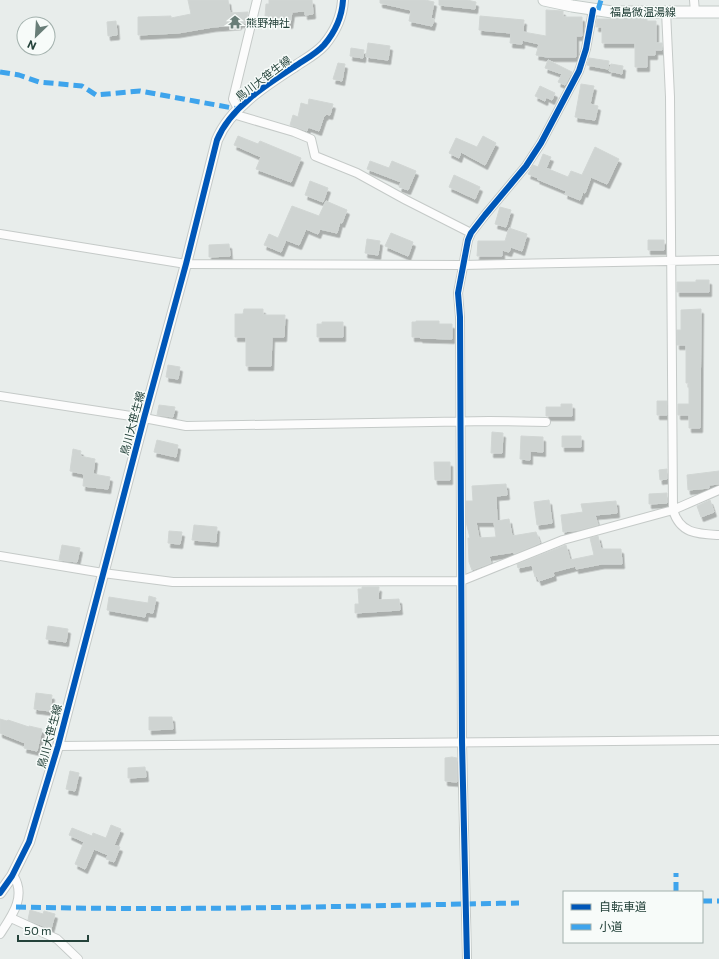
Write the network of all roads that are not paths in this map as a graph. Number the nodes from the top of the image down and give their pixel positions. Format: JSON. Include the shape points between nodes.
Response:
{"nodes":[{"id":1,"x":257,"y":0,"type":"edge"},
{"id":2,"x":343,"y":0,"type":"edge"},
{"id":3,"x":544,"y":0,"type":"edge"},
{"id":4,"x":694,"y":0,"type":"edge"},
{"id":5,"x":593,"y":10,"type":"junction"},
{"id":6,"x":666,"y":11,"type":"junction"},
{"id":7,"x":695,"y":12,"type":"junction"},
{"id":8,"x":719,"y":12,"type":"edge"},
{"id":9,"x":236,"y":112,"type":"junction"},
{"id":10,"x":471,"y":233,"type":"junction"},
{"id":11,"x":0,"y":234,"type":"edge"},
{"id":12,"x":671,"y":260,"type":"junction"},
{"id":13,"x":719,"y":260,"type":"edge"},
{"id":14,"x":186,"y":264,"type":"junction"},
{"id":15,"x":463,"y":265,"type":"junction"},
{"id":16,"x":0,"y":396,"type":"edge"},
{"id":17,"x":144,"y":418,"type":"junction"},
{"id":18,"x":460,"y":421,"type":"junction"},
{"id":19,"x":546,"y":422,"type":"dead end"},
{"id":20,"x":719,"y":490,"type":"edge"},
{"id":21,"x":673,"y":510,"type":"junction"},
{"id":22,"x":719,"y":535,"type":"edge"},
{"id":23,"x":0,"y":556,"type":"edge"},
{"id":24,"x":103,"y":573,"type":"junction"},
{"id":25,"x":461,"y":581,"type":"junction"},
{"id":26,"x":719,"y":740,"type":"edge"},
{"id":27,"x":462,"y":742,"type":"junction"},
{"id":28,"x":58,"y":746,"type":"junction"},
{"id":29,"x":13,"y":874,"type":"junction"},
{"id":30,"x":0,"y":893,"type":"edge"},
{"id":31,"x":11,"y":918,"type":"junction"},
{"id":32,"x":0,"y":934,"type":"edge"},
{"id":33,"x":78,"y":959,"type":"edge"},
{"id":34,"x":467,"y":959,"type":"edge"}],
"edges":[{"from":1,"to":9,"type":"street","via":[[233,99]]},
{"from":2,"to":9,"type":"street","name":"鳥川大笹生線","via":[[336,26],[323,46]]},
{"from":3,"to":5,"type":"main road","name":"福島微温湯線"},
{"from":4,"to":7,"type":"street"},
{"from":5,"to":6,"type":"main road","name":"福島微温湯線"},
{"from":5,"to":10,"type":"street","via":[[579,71],[541,143],[526,166]]},
{"from":6,"to":7,"type":"main road","name":"福島微温湯線"},
{"from":6,"to":12,"type":"street","via":[[670,97]]},
{"from":7,"to":8,"type":"main road","name":"福島微温湯線"},
{"from":9,"to":10,"type":"street","via":[[312,139],[314,156],[357,173]]},
{"from":9,"to":14,"type":"street","name":"鳥川大笹生線","via":[[226,123],[217,140]]},
{"from":10,"to":15,"type":"street"},
{"from":11,"to":14,"type":"street"},
{"from":12,"to":13,"type":"street"},
{"from":12,"to":15,"type":"street"},
{"from":12,"to":21,"type":"street"},
{"from":14,"to":15,"type":"street"},
{"from":14,"to":17,"type":"street","name":"鳥川大笹生線"},
{"from":15,"to":18,"type":"street","via":[[458,297]]},
{"from":16,"to":17,"type":"street"},
{"from":17,"to":18,"type":"street","via":[[186,426]]},
{"from":17,"to":24,"type":"street","name":"鳥川大笹生線"},
{"from":18,"to":19,"type":"street"},
{"from":18,"to":25,"type":"street"},
{"from":20,"to":21,"type":"street"},
{"from":21,"to":22,"type":"street","via":[[682,525],[690,531]]},
{"from":21,"to":25,"type":"street","via":[[563,540]]},
{"from":23,"to":24,"type":"street"},
{"from":24,"to":25,"type":"street","via":[[173,582]]},
{"from":24,"to":28,"type":"street","name":"鳥川大笹生線"},
{"from":25,"to":27,"type":"street"},
{"from":26,"to":27,"type":"street"},
{"from":27,"to":28,"type":"street"},
{"from":27,"to":34,"type":"street"},
{"from":28,"to":29,"type":"street","name":"鳥川大笹生線","via":[[29,842]]},
{"from":29,"to":30,"type":"street","name":"鳥川大笹生線"},
{"from":29,"to":31,"type":"street","via":[[19,891]]},
{"from":31,"to":32,"type":"street"},
{"from":31,"to":33,"type":"street","via":[[57,939]]}]}
